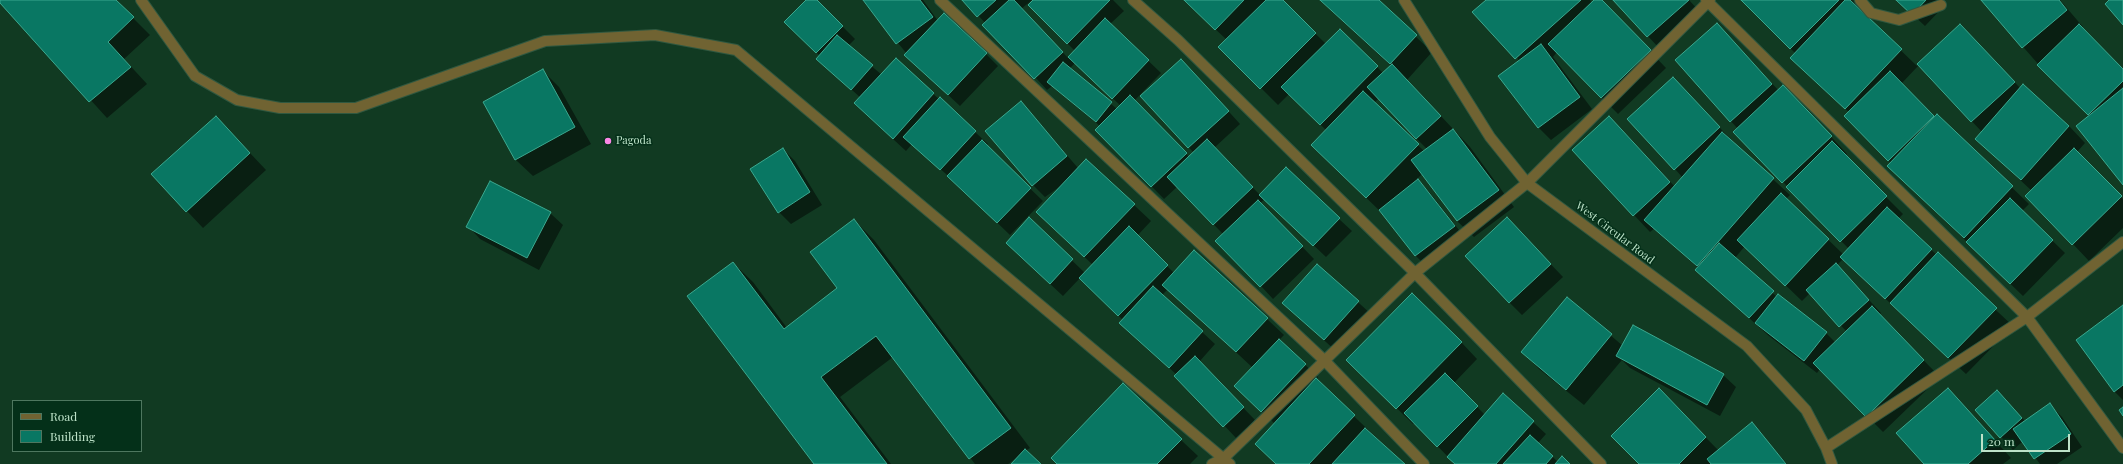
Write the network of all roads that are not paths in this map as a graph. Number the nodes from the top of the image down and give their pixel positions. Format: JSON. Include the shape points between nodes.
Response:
{"nodes":[{"id":1,"x":141,"y":0,"type":"edge"},
{"id":2,"x":940,"y":0,"type":"edge"},
{"id":3,"x":1133,"y":0,"type":"edge"},
{"id":4,"x":1404,"y":0,"type":"edge"},
{"id":5,"x":1860,"y":0,"type":"edge"},
{"id":6,"x":1708,"y":1,"type":"edge"},
{"id":7,"x":1940,"y":5,"type":"dead end"},
{"id":8,"x":1527,"y":183,"type":"junction"},
{"id":9,"x":2123,"y":242,"type":"edge"},
{"id":10,"x":1415,"y":273,"type":"junction"},
{"id":11,"x":2027,"y":317,"type":"junction"},
{"id":12,"x":1324,"y":360,"type":"junction"},
{"id":13,"x":1826,"y":448,"type":"junction"},
{"id":14,"x":2123,"y":448,"type":"edge"},
{"id":15,"x":1227,"y":461,"type":"edge"},
{"id":16,"x":1212,"y":464,"type":"edge"},
{"id":17,"x":1424,"y":464,"type":"edge"},
{"id":18,"x":1600,"y":464,"type":"edge"},
{"id":19,"x":1832,"y":464,"type":"edge"}],
"edges":[{"from":1,"to":15,"type":"street","via":[[194,76],[237,100],[280,108],[356,108],[545,42],[655,35],[736,50]]},
{"from":2,"to":12,"type":"street"},
{"from":3,"to":10,"type":"street","via":[[1178,40]]},
{"from":4,"to":8,"type":"street","name":"West Circular Road","via":[[1490,137]]},
{"from":5,"to":7,"type":"street","via":[[1871,13],[1899,20]]},
{"from":6,"to":8,"type":"street"},
{"from":6,"to":11,"type":"street"},
{"from":8,"to":10,"type":"street"},
{"from":8,"to":13,"type":"street","name":"West Circular Road","via":[[1747,346],[1806,410]]},
{"from":9,"to":11,"type":"street"},
{"from":10,"to":12,"type":"street"},
{"from":10,"to":18,"type":"street"},
{"from":11,"to":13,"type":"street"},
{"from":11,"to":14,"type":"street"},
{"from":12,"to":15,"type":"street"},
{"from":12,"to":17,"type":"street"},
{"from":13,"to":19,"type":"street","name":"West Circular Road"},
{"from":15,"to":16,"type":"street"}]}
